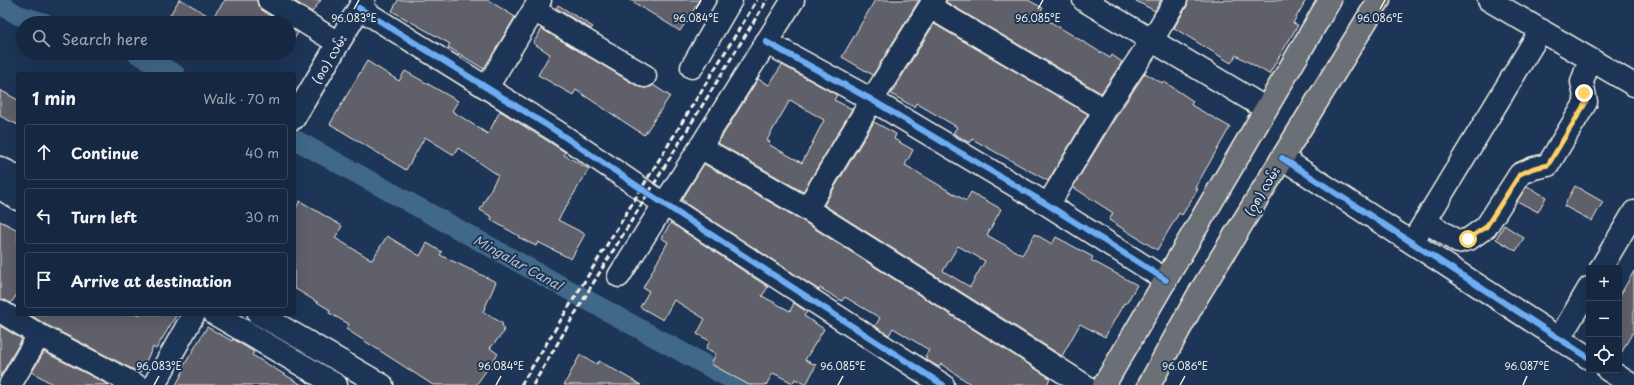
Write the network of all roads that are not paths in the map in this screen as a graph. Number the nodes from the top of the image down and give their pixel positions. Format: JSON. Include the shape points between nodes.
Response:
{"nodes":[{"id":1,"x":269,"y":0,"type":"edge"},
{"id":2,"x":731,"y":0,"type":"edge"},
{"id":3,"x":793,"y":0,"type":"edge"},
{"id":4,"x":1084,"y":0,"type":"edge"},
{"id":5,"x":1176,"y":0,"type":"edge"},
{"id":6,"x":1330,"y":0,"type":"edge"},
{"id":7,"x":1379,"y":0,"type":"edge"},
{"id":8,"x":1489,"y":0,"type":"edge"},
{"id":9,"x":362,"y":4,"type":"edge"},
{"id":10,"x":932,"y":4,"type":"edge"},
{"id":11,"x":537,"y":5,"type":"edge"},
{"id":12,"x":295,"y":16,"type":"edge"},
{"id":13,"x":296,"y":17,"type":"edge"},
{"id":14,"x":1541,"y":30,"type":"junction"},
{"id":15,"x":1152,"y":40,"type":"junction"},
{"id":16,"x":766,"y":42,"type":"junction"},
{"id":17,"x":338,"y":43,"type":"junction"},
{"id":18,"x":1590,"y":59,"type":"junction"},
{"id":19,"x":692,"y":67,"type":"dead end"},
{"id":20,"x":645,"y":76,"type":"dead end"},
{"id":21,"x":1634,"y":85,"type":"edge"},
{"id":22,"x":487,"y":87,"type":"junction"},
{"id":23,"x":872,"y":100,"type":"junction"},
{"id":24,"x":1265,"y":108,"type":"junction"},
{"id":25,"x":1105,"y":110,"type":"junction"},
{"id":26,"x":296,"y":115,"type":"edge"},
{"id":27,"x":700,"y":147,"type":"junction"},
{"id":28,"x":1282,"y":158,"type":"junction"},
{"id":29,"x":5,"y":179,"type":"edge"},
{"id":30,"x":16,"y":196,"type":"edge"},
{"id":31,"x":664,"y":204,"type":"junction"},
{"id":32,"x":1048,"y":205,"type":"junction"},
{"id":33,"x":807,"y":209,"type":"junction"},
{"id":34,"x":1634,"y":212,"type":"edge"},
{"id":35,"x":1425,"y":221,"type":"junction"},
{"id":36,"x":1412,"y":243,"type":"junction"},
{"id":37,"x":1603,"y":265,"type":"edge"},
{"id":38,"x":619,"y":276,"type":"dead end"},
{"id":39,"x":1166,"y":280,"type":"junction"},
{"id":40,"x":1586,"y":293,"type":"edge"},
{"id":41,"x":0,"y":311,"type":"edge"},
{"id":42,"x":193,"y":316,"type":"edge"},
{"id":43,"x":218,"y":316,"type":"edge"},
{"id":44,"x":262,"y":316,"type":"edge"},
{"id":45,"x":270,"y":316,"type":"edge"},
{"id":46,"x":292,"y":334,"type":"junction"},
{"id":47,"x":39,"y":336,"type":"junction"},
{"id":48,"x":1559,"y":338,"type":"junction"},
{"id":49,"x":1586,"y":356,"type":"edge"},
{"id":50,"x":1613,"y":373,"type":"edge"},
{"id":51,"x":10,"y":385,"type":"edge"},
{"id":52,"x":136,"y":385,"type":"edge"},
{"id":53,"x":154,"y":385,"type":"edge"},
{"id":54,"x":336,"y":385,"type":"edge"},
{"id":55,"x":382,"y":385,"type":"edge"},
{"id":56,"x":943,"y":385,"type":"edge"},
{"id":57,"x":1084,"y":385,"type":"edge"},
{"id":58,"x":1104,"y":385,"type":"edge"},
{"id":59,"x":1149,"y":385,"type":"edge"},
{"id":60,"x":1632,"y":385,"type":"edge"}],
"edges":[{"from":1,"to":12,"type":"street"},
{"from":2,"to":19,"type":"street"},
{"from":3,"to":16,"type":"street"},
{"from":4,"to":15,"type":"street"},
{"from":5,"to":15,"type":"street"},
{"from":6,"to":24,"type":"main road"},
{"from":7,"to":28,"type":"main road","name":"(၇၈) လမ်း"},
{"from":8,"to":14,"type":"street"},
{"from":9,"to":17,"type":"street","name":"(၈၀) လမ်း"},
{"from":9,"to":22,"type":"street"},
{"from":10,"to":23,"type":"street"},
{"from":10,"to":25,"type":"street"},
{"from":11,"to":20,"type":"street"},
{"from":11,"to":22,"type":"street"},
{"from":13,"to":17,"type":"street"},
{"from":14,"to":18,"type":"street"},
{"from":14,"to":35,"type":"street"},
{"from":15,"to":24,"type":"street"},
{"from":15,"to":25,"type":"street"},
{"from":16,"to":23,"type":"street"},
{"from":16,"to":27,"type":"street"},
{"from":17,"to":26,"type":"street","name":"(၈၀) လမ်း"},
{"from":18,"to":21,"type":"street"},
{"from":18,"to":35,"type":"street","via":[[1582,82],[1586,102],[1548,165],[1520,174],[1486,227],[1468,239],[1458,242]]},
{"from":22,"to":31,"type":"street","via":[[556,130]]},
{"from":23,"to":32,"type":"street"},
{"from":23,"to":33,"type":"street"},
{"from":24,"to":39,"type":"main road"},
{"from":25,"to":32,"type":"street"},
{"from":27,"to":31,"type":"street"},
{"from":27,"to":33,"type":"street"},
{"from":28,"to":36,"type":"street"},
{"from":28,"to":59,"type":"main road","name":"(၇၈) လမ်း","via":[[1197,296]]},
{"from":29,"to":30,"type":"street"},
{"from":31,"to":38,"type":"street"},
{"from":31,"to":56,"type":"street"},
{"from":32,"to":39,"type":"street"},
{"from":33,"to":57,"type":"street"},
{"from":34,"to":37,"type":"street"},
{"from":35,"to":36,"type":"street"},
{"from":36,"to":48,"type":"street"},
{"from":39,"to":58,"type":"main road"},
{"from":40,"to":48,"type":"street"},
{"from":41,"to":47,"type":"street"},
{"from":42,"to":53,"type":"street"},
{"from":43,"to":54,"type":"street"},
{"from":44,"to":46,"type":"street"},
{"from":45,"to":46,"type":"street"},
{"from":46,"to":55,"type":"street"},
{"from":47,"to":51,"type":"street"},
{"from":47,"to":52,"type":"street"},
{"from":48,"to":49,"type":"street"},
{"from":50,"to":60,"type":"street"}]}
